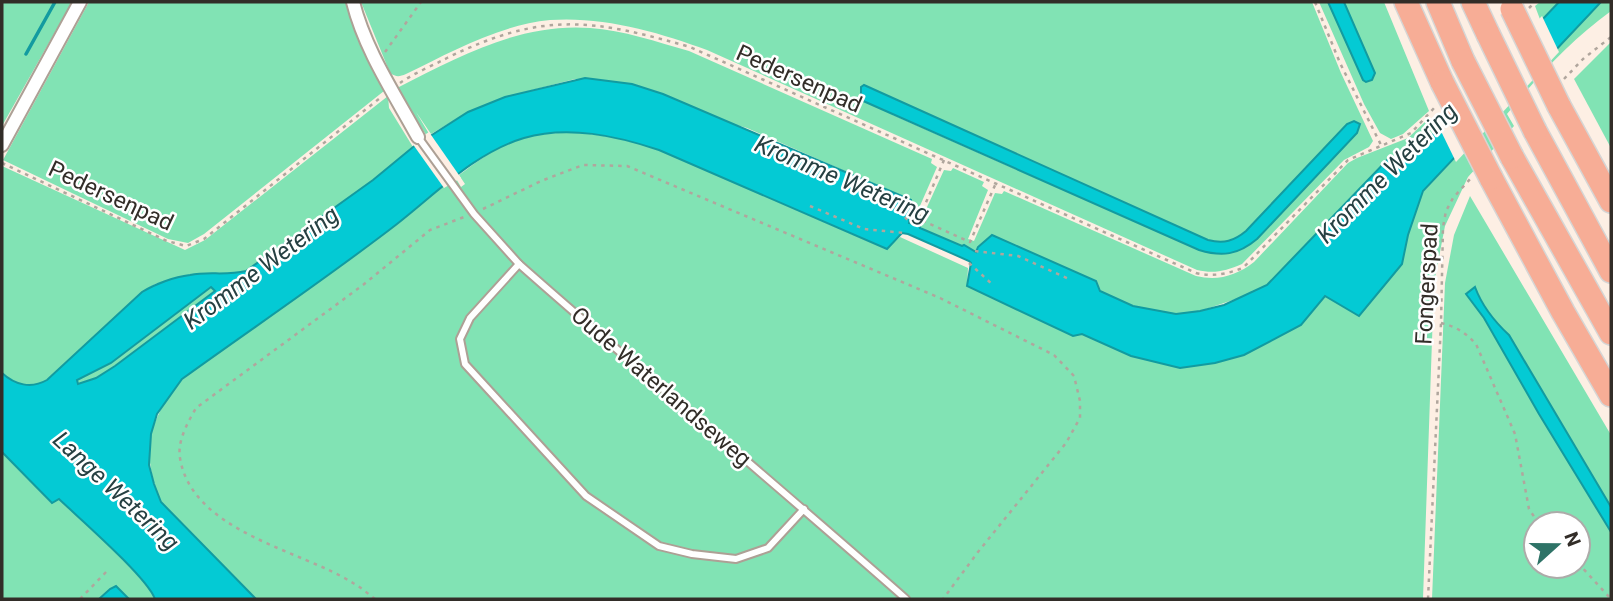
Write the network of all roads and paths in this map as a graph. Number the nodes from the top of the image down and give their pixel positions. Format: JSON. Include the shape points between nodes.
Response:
{"nodes":[{"id":1,"x":80,"y":2,"type":"edge"},
{"id":2,"x":353,"y":2,"type":"edge"},
{"id":3,"x":421,"y":2,"type":"edge"},
{"id":4,"x":1315,"y":2,"type":"edge"},
{"id":5,"x":1406,"y":2,"type":"edge"},
{"id":6,"x":1438,"y":2,"type":"edge"},
{"id":7,"x":1473,"y":2,"type":"edge"},
{"id":8,"x":1535,"y":2,"type":"edge"},
{"id":9,"x":1515,"y":8,"type":"edge"},
{"id":10,"x":1611,"y":37,"type":"edge"},
{"id":11,"x":377,"y":62,"type":"junction"},
{"id":12,"x":392,"y":89,"type":"junction"},
{"id":13,"x":1441,"y":92,"type":"junction"},
{"id":14,"x":1558,"y":96,"type":"junction"},
{"id":15,"x":418,"y":137,"type":"joint"},
{"id":16,"x":2,"y":145,"type":"edge"},
{"id":17,"x":1381,"y":145,"type":"junction"},
{"id":18,"x":944,"y":160,"type":"junction"},
{"id":19,"x":2,"y":163,"type":"edge"},
{"id":20,"x":1484,"y":175,"type":"junction"},
{"id":21,"x":996,"y":183,"type":"junction"},
{"id":22,"x":886,"y":200,"type":"dead end"},
{"id":23,"x":1611,"y":201,"type":"edge"},
{"id":24,"x":810,"y":206,"type":"dead end"},
{"id":25,"x":908,"y":220,"type":"dead end"},
{"id":26,"x":905,"y":233,"type":"dead end"},
{"id":27,"x":975,"y":251,"type":"dead end"},
{"id":28,"x":969,"y":263,"type":"dead end"},
{"id":29,"x":519,"y":264,"type":"junction"},
{"id":30,"x":1611,"y":271,"type":"edge"},
{"id":31,"x":1071,"y":279,"type":"dead end"},
{"id":32,"x":993,"y":285,"type":"dead end"},
{"id":33,"x":1441,"y":323,"type":"junction"},
{"id":34,"x":1611,"y":332,"type":"edge"},
{"id":35,"x":1611,"y":395,"type":"edge"},
{"id":36,"x":804,"y":509,"type":"junction"},
{"id":37,"x":1530,"y":510,"type":"edge"},
{"id":38,"x":107,"y":571,"type":"dead end"},
{"id":39,"x":1592,"y":578,"type":"edge"},
{"id":40,"x":80,"y":599,"type":"edge"},
{"id":41,"x":906,"y":599,"type":"edge"},
{"id":42,"x":1428,"y":599,"type":"edge"},
{"id":43,"x":1611,"y":599,"type":"edge"}],
"edges":[{"from":1,"to":16,"type":"street"},
{"from":2,"to":11,"type":"street","name":"Oude Waterlandseweg"},
{"from":3,"to":11,"type":"path"},
{"from":4,"to":17,"type":"path"},
{"from":5,"to":13,"type":"highway"},
{"from":6,"to":34,"type":"highway","bridge":true,"via":[[1512,157]]},
{"from":7,"to":30,"type":"highway","bridge":true,"via":[[1535,131]]},
{"from":8,"to":9,"type":"path"},
{"from":9,"to":14,"type":"highway","bridge":true},
{"from":10,"to":14,"type":"path","via":[[1583,59]]},
{"from":11,"to":12,"type":"street","name":"Oude Waterlandseweg"},
{"from":12,"to":15,"type":"street","name":"Oude Waterlandseweg"},
{"from":12,"to":18,"type":"path","name":"Pedersenpad","via":[[488,40],[550,24],[607,26],[690,47]]},
{"from":12,"to":19,"type":"path","name":"Pedersenpad","via":[[204,239],[186,246],[166,241]]},
{"from":13,"to":17,"type":"path","name":"Pedersenpad","via":[[1411,133]]},
{"from":13,"to":20,"type":"highway","bridge":true},
{"from":14,"to":23,"type":"highway"},
{"from":15,"to":29,"type":"lane","name":"Oude Waterlandseweg","via":[[474,214]]},
{"from":17,"to":21,"type":"path","name":"Pedersenpad","via":[[1348,160],[1243,268],[1217,275],[1196,273]]},
{"from":18,"to":21,"type":"path","name":"Pedersenpad"},
{"from":18,"to":21,"type":"path","via":[[919,219],[970,242]]},
{"from":20,"to":33,"type":"path","name":"Fongerspad","via":[[1453,198],[1446,211]]},
{"from":20,"to":35,"type":"highway"},
{"from":22,"to":25,"type":"path"},
{"from":24,"to":26,"type":"path","via":[[864,229]]},
{"from":27,"to":31,"type":"path","via":[[1018,256]]},
{"from":28,"to":32,"type":"path"},
{"from":29,"to":36,"type":"lane","name":"Oude Waterlandseweg"},
{"from":29,"to":36,"type":"lane","via":[[470,318],[460,339],[465,364],[586,496],[659,546],[736,559],[768,548]]},
{"from":33,"to":37,"type":"path","via":[[1469,335],[1476,344],[1515,435]]},
{"from":33,"to":42,"type":"path","name":"Fongerspad"},
{"from":36,"to":41,"type":"lane","name":"Oude Waterlandseweg"},
{"from":38,"to":40,"type":"path"},
{"from":39,"to":43,"type":"path"}]}
